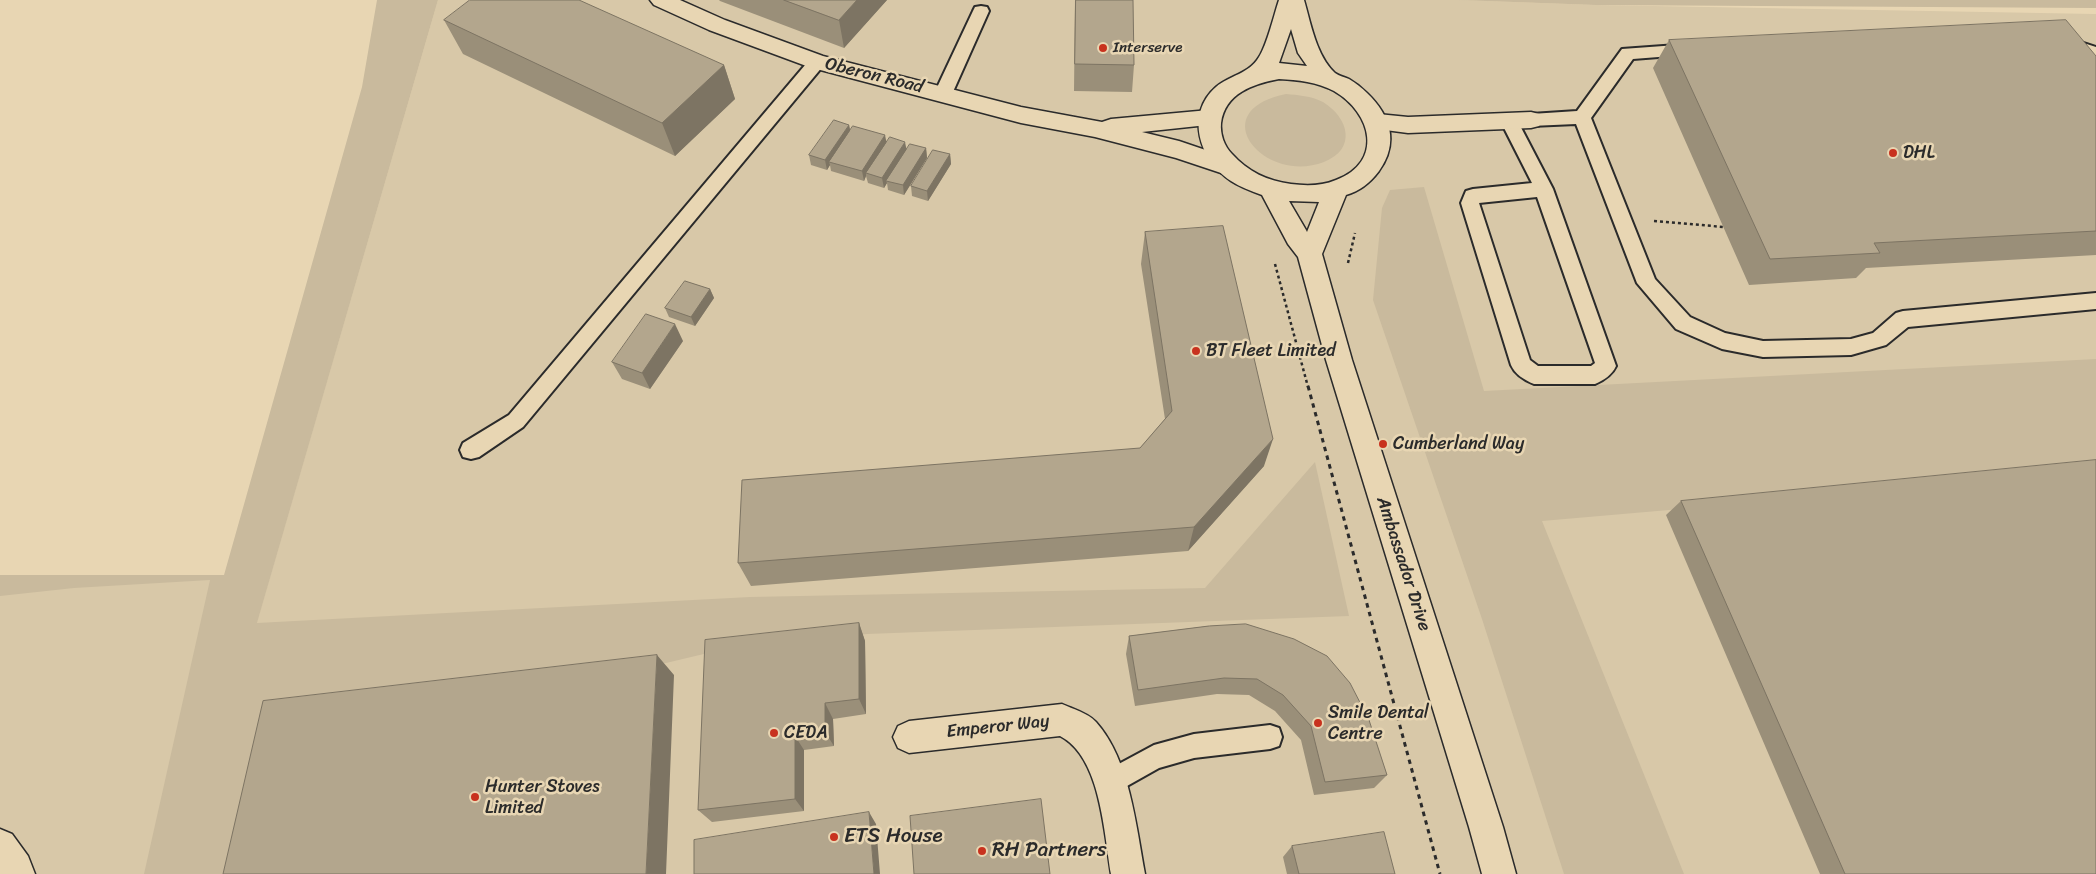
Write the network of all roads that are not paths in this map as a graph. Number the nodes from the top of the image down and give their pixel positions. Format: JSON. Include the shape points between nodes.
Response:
{"nodes":[{"id":1,"x":661,"y":0,"type":"edge"},
{"id":2,"x":1291,"y":0,"type":"edge"},
{"id":3,"x":981,"y":11,"type":"dead end"},
{"id":4,"x":2054,"y":38,"type":"edge"},
{"id":5,"x":2078,"y":47,"type":"junction"},
{"id":6,"x":1708,"y":50,"type":"edge"},
{"id":7,"x":2096,"y":53,"type":"edge"},
{"id":8,"x":817,"y":62,"type":"junction"},
{"id":9,"x":2096,"y":71,"type":"edge"},
{"id":10,"x":1256,"y":75,"type":"junction"},
{"id":11,"x":1327,"y":78,"type":"junction"},
{"id":12,"x":942,"y":94,"type":"junction"},
{"id":13,"x":1582,"y":117,"type":"junction"},
{"id":14,"x":1209,"y":118,"type":"junction"},
{"id":15,"x":1520,"y":120,"type":"junction"},
{"id":16,"x":1378,"y":122,"type":"junction"},
{"id":17,"x":1095,"y":129,"type":"junction"},
{"id":18,"x":1227,"y":166,"type":"junction"},
{"id":19,"x":1544,"y":189,"type":"junction"},
{"id":20,"x":1271,"y":190,"type":"junction"},
{"id":21,"x":1336,"y":190,"type":"junction"},
{"id":22,"x":1310,"y":254,"type":"junction"},
{"id":23,"x":2096,"y":301,"type":"edge"},
{"id":24,"x":471,"y":450,"type":"dead end"},
{"id":25,"x":909,"y":737,"type":"dead end"},
{"id":26,"x":1270,"y":737,"type":"dead end"},
{"id":27,"x":1111,"y":782,"type":"junction"},
{"id":28,"x":0,"y":846,"type":"edge"},
{"id":29,"x":18,"y":874,"type":"edge"},
{"id":30,"x":1128,"y":874,"type":"edge"},
{"id":31,"x":1499,"y":874,"type":"edge"}],
"edges":[{"from":1,"to":8,"type":"main road","name":"Oberon Road","via":[[717,25]]},
{"from":2,"to":10,"type":"main road","via":[[1270,60]]},
{"from":2,"to":11,"type":"main road","via":[[1309,53]]},
{"from":3,"to":12,"type":"lane"},
{"from":4,"to":5,"type":"lane"},
{"from":5,"to":7,"type":"lane"},
{"from":5,"to":9,"type":"lane"},
{"from":6,"to":13,"type":"lane","via":[[1628,53]]},
{"from":8,"to":12,"type":"main road","name":"Oberon Road"},
{"from":8,"to":24,"type":"lane","via":[[516,420]]},
{"from":10,"to":11,"type":"main road","via":[[1279,71],[1305,72]]},
{"from":10,"to":14,"type":"main road","via":[[1222,94]]},
{"from":11,"to":16,"type":"main road","via":[[1352,92]]},
{"from":12,"to":17,"type":"main road","name":"Oberon Road","via":[[1021,115]]},
{"from":13,"to":15,"type":"lane"},
{"from":13,"to":23,"type":"lane","via":[[1647,283],[1683,323],[1722,341],[1763,348],[1851,347],[1879,339],[1903,319]]},
{"from":14,"to":17,"type":"main road","name":"Oberon Road"},
{"from":14,"to":18,"type":"main road","via":[[1209,134],[1215,150]]},
{"from":15,"to":16,"type":"main road","via":[[1408,125]]},
{"from":15,"to":19,"type":"lane"},
{"from":16,"to":21,"type":"main road","via":[[1379,150],[1372,166],[1357,180]]},
{"from":17,"to":18,"type":"main road","name":"Oberon Road"},
{"from":18,"to":20,"type":"main road","via":[[1240,176]]},
{"from":19,"to":19,"type":"lane","via":[[1473,196],[1470,203],[1522,366],[1534,375],[1595,375],[1606,366]]},
{"from":20,"to":21,"type":"main road","via":[[1293,194]]},
{"from":20,"to":22,"type":"main road","name":"Ambassador Drive"},
{"from":21,"to":22,"type":"main road"},
{"from":22,"to":31,"type":"main road","name":"Ambassador Drive","via":[[1339,360]]},
{"from":25,"to":27,"type":"main road","name":"Emperor Way","via":[[1062,720],[1084,732]]},
{"from":26,"to":27,"type":"lane","via":[[1186,748],[1154,757]]},
{"from":27,"to":30,"type":"main road","name":"Emperor Way"},
{"from":28,"to":29,"type":"main road"}]}
